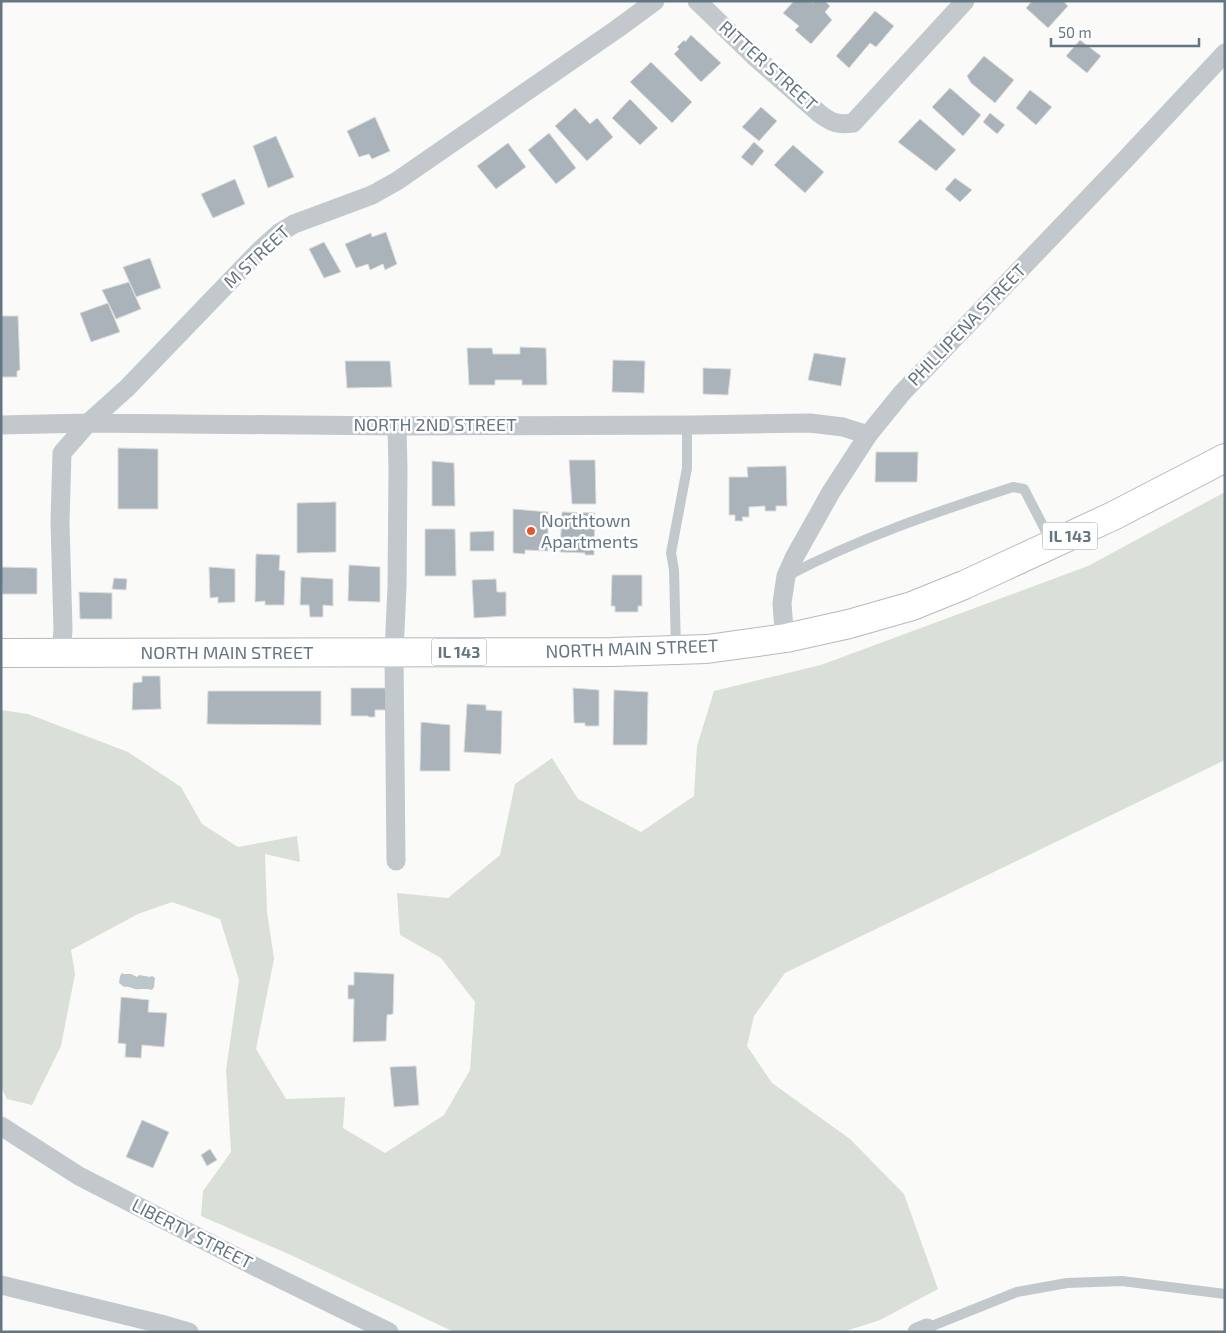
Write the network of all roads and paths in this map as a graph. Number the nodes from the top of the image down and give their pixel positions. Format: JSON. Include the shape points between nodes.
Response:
{"nodes":[{"id":1,"x":655,"y":1,"type":"edge"},
{"id":2,"x":697,"y":1,"type":"edge"},
{"id":3,"x":965,"y":1,"type":"edge"},
{"id":4,"x":1225,"y":53,"type":"edge"},
{"id":5,"x":88,"y":423,"type":"junction"},
{"id":6,"x":1,"y":425,"type":"edge"},
{"id":7,"x":687,"y":425,"type":"junction"},
{"id":8,"x":397,"y":426,"type":"junction"},
{"id":9,"x":868,"y":435,"type":"junction"},
{"id":10,"x":1225,"y":458,"type":"edge"},
{"id":11,"x":1053,"y":544,"type":"junction"},
{"id":12,"x":786,"y":576,"type":"junction"},
{"id":13,"x":786,"y":638,"type":"junction"},
{"id":14,"x":676,"y":650,"type":"junction"},
{"id":15,"x":1,"y":653,"type":"edge"},
{"id":16,"x":61,"y":653,"type":"junction"},
{"id":17,"x":394,"y":653,"type":"junction"},
{"id":18,"x":396,"y":861,"type":"dead end"},
{"id":19,"x":1,"y":1126,"type":"edge"},
{"id":20,"x":1,"y":1284,"type":"edge"},
{"id":21,"x":1225,"y":1294,"type":"edge"},
{"id":22,"x":922,"y":1330,"type":"edge"},
{"id":23,"x":188,"y":1332,"type":"edge"},
{"id":24,"x":389,"y":1332,"type":"edge"}],
"edges":[{"from":1,"to":5,"type":"street","name":"M STREET","via":[[397,181],[279,233],[127,388]]},
{"from":2,"to":3,"type":"street","name":"RITTER STREET","via":[[820,114],[830,122],[842,125],[853,122]]},
{"from":4,"to":9,"type":"street","name":"PHILLIPENA STREET","via":[[902,393]]},
{"from":5,"to":6,"type":"street","name":"NORTH 2ND STREET"},
{"from":5,"to":8,"type":"street","name":"NORTH 2ND STREET"},
{"from":5,"to":16,"type":"street","name":"M STREET","via":[[62,453]]},
{"from":7,"to":8,"type":"street","name":"NORTH 2ND STREET"},
{"from":7,"to":9,"type":"street","name":"NORTH 2ND STREET","via":[[810,424],[844,427]]},
{"from":7,"to":14,"type":"lane","via":[[687,468],[671,553]]},
{"from":8,"to":17,"type":"street"},
{"from":9,"to":12,"type":"street","name":"PHILLIPENA STREET","via":[[831,492]]},
{"from":10,"to":11,"type":"main road","name":"NORTH MAIN STREET","number":"IL 143"},
{"from":11,"to":12,"type":"lane","via":[[1024,490],[1013,487],[840,549]]},
{"from":11,"to":13,"type":"main road","name":"NORTH MAIN STREET","number":"IL 143","via":[[918,604]]},
{"from":12,"to":13,"type":"street","name":"PHILLIPENA STREET","via":[[782,603]]},
{"from":13,"to":14,"type":"main road","name":"NORTH MAIN STREET","number":"IL 143"},
{"from":14,"to":17,"type":"main road","name":"NORTH MAIN STREET","number":"IL 143"},
{"from":15,"to":16,"type":"main road","name":"NORTH MAIN STREET","number":"IL 143"},
{"from":16,"to":17,"type":"main road","name":"NORTH MAIN STREET","number":"IL 143"},
{"from":17,"to":18,"type":"street"},
{"from":19,"to":24,"type":"street","name":"LIBERTY STREET","via":[[79,1176]]},
{"from":20,"to":23,"type":"street"},
{"from":21,"to":22,"type":"lane","via":[[1122,1281],[1067,1283],[1016,1292]]}]}
